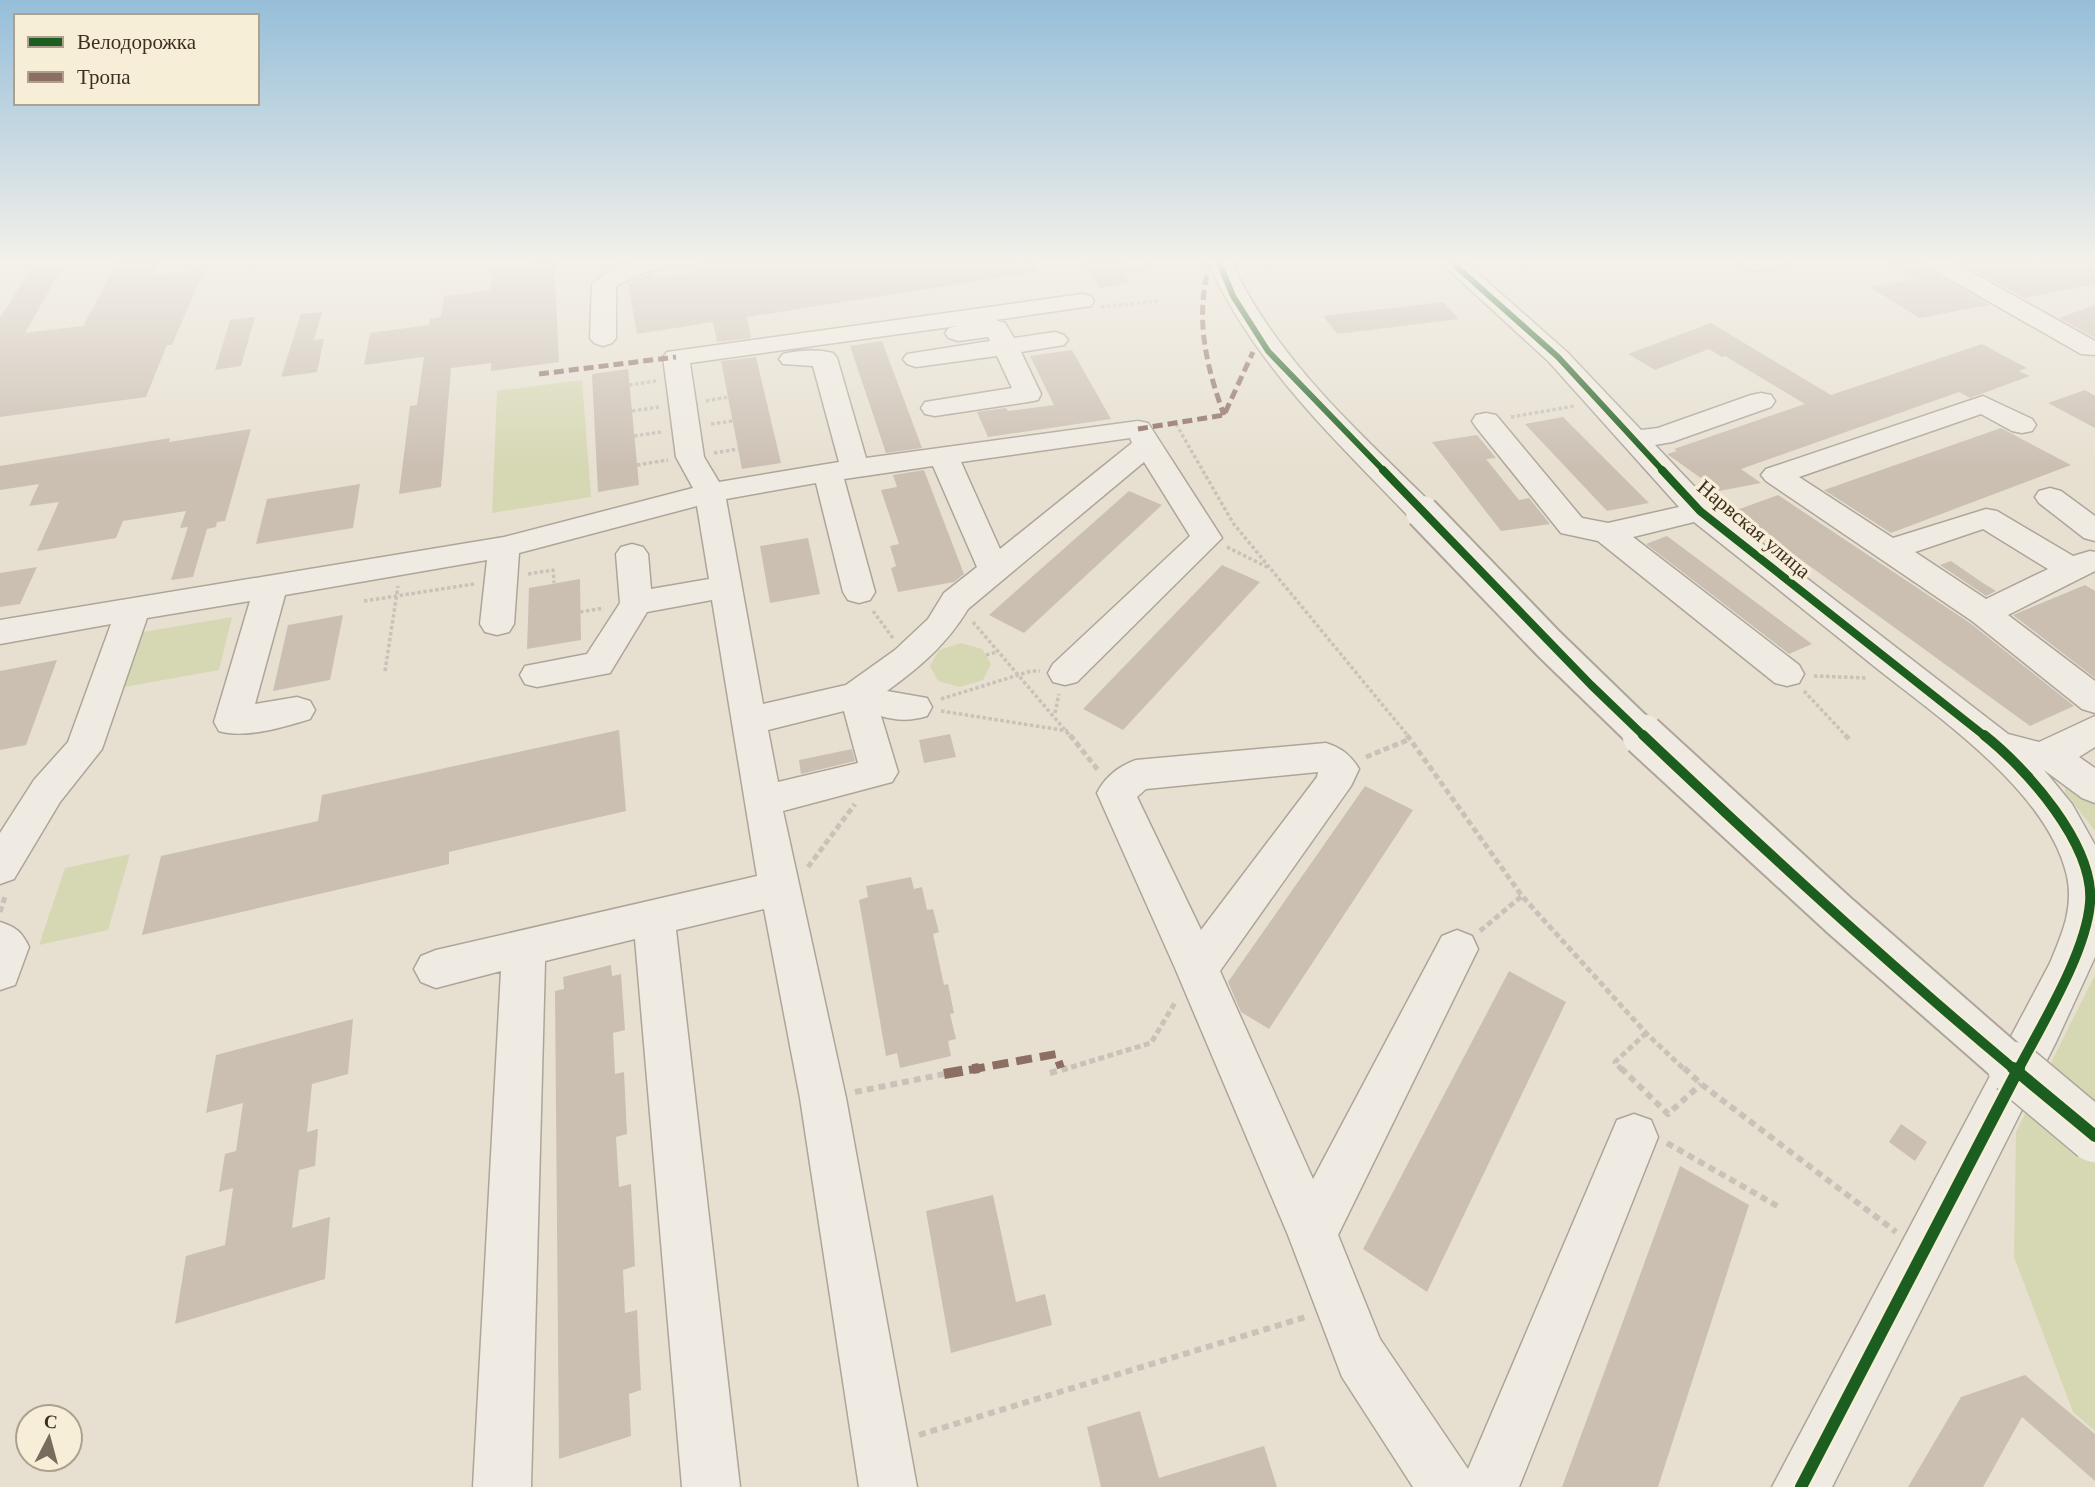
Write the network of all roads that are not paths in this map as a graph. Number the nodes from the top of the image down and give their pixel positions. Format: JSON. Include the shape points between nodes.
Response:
{"nodes":[{"id":1,"x":603,"y":329,"type":"edge"},
{"id":2,"x":872,"y":329,"type":"edge"},
{"id":3,"x":905,"y":329,"type":"edge"},
{"id":4,"x":986,"y":329,"type":"edge"},
{"id":5,"x":997,"y":329,"type":"edge"},
{"id":6,"x":1254,"y":329,"type":"edge"},
{"id":7,"x":1537,"y":329,"type":"edge"},
{"id":8,"x":2055,"y":329,"type":"edge"},
{"id":9,"x":940,"y":336,"type":"dead end"},
{"id":10,"x":603,"y":338,"type":"dead end"},
{"id":11,"x":1055,"y":340,"type":"dead end"},
{"id":12,"x":1005,"y":348,"type":"junction"},
{"id":13,"x":2090,"y":349,"type":"dead end"},
{"id":14,"x":792,"y":359,"type":"dead end"},
{"id":15,"x":916,"y":359,"type":"junction"},
{"id":16,"x":1761,"y":401,"type":"dead end"},
{"id":17,"x":935,"y":408,"type":"junction"},
{"id":18,"x":1486,"y":421,"type":"road end"},
{"id":19,"x":2022,"y":425,"type":"dead end"},
{"id":20,"x":1636,"y":439,"type":"junction"},
{"id":21,"x":1147,"y":445,"type":"junction"},
{"id":22,"x":947,"y":456,"type":"junction"},
{"id":23,"x":841,"y":470,"type":"junction"},
{"id":24,"x":710,"y":493,"type":"junction"},
{"id":25,"x":2050,"y":497,"type":"dead end"},
{"id":26,"x":1700,"y":511,"type":"junction"},
{"id":27,"x":2095,"y":531,"type":"edge"},
{"id":28,"x":1608,"y":533,"type":"junction"},
{"id":29,"x":504,"y":547,"type":"junction"},
{"id":30,"x":1890,"y":550,"type":"junction"},
{"id":31,"x":632,"y":554,"type":"dead end"},
{"id":32,"x":2084,"y":564,"type":"edge"},
{"id":33,"x":994,"y":571,"type":"junction"},
{"id":34,"x":271,"y":586,"type":"junction"},
{"id":35,"x":726,"y":587,"type":"junction"},
{"id":36,"x":859,"y":592,"type":"road end"},
{"id":37,"x":144,"y":601,"type":"junction"},
{"id":38,"x":636,"y":603,"type":"junction"},
{"id":39,"x":1984,"y":613,"type":"junction"},
{"id":40,"x":497,"y":624,"type":"dead end"},
{"id":41,"x":0,"y":632,"type":"edge"},
{"id":42,"x":1065,"y":673,"type":"dead end"},
{"id":43,"x":1787,"y":674,"type":"road end"},
{"id":44,"x":537,"y":675,"type":"dead end"},
{"id":45,"x":857,"y":695,"type":"junction"},
{"id":46,"x":2095,"y":700,"type":"edge"},
{"id":47,"x":928,"y":709,"type":"road end"},
{"id":48,"x":297,"y":710,"type":"dead end"},
{"id":49,"x":749,"y":721,"type":"junction"},
{"id":50,"x":2095,"y":730,"type":"edge"},
{"id":51,"x":1997,"y":745,"type":"junction"},
{"id":52,"x":2049,"y":754,"type":"junction"},
{"id":53,"x":2095,"y":788,"type":"edge"},
{"id":54,"x":762,"y":801,"type":"junction"},
{"id":55,"x":0,"y":867,"type":"edge"},
{"id":56,"x":795,"y":883,"type":"junction"},
{"id":57,"x":654,"y":917,"type":"junction"},
{"id":58,"x":0,"y":940,"type":"edge"},
{"id":59,"x":524,"y":947,"type":"junction"},
{"id":60,"x":1457,"y":949,"type":"road end"},
{"id":61,"x":1197,"y":968,"type":"junction"},
{"id":62,"x":436,"y":969,"type":"dead end"},
{"id":63,"x":0,"y":971,"type":"edge"},
{"id":64,"x":2095,"y":1136,"type":"edge"},
{"id":65,"x":1650,"y":1139,"type":"road end"},
{"id":66,"x":1312,"y":1233,"type":"junction"},
{"id":67,"x":885,"y":1467,"type":"edge"},
{"id":68,"x":502,"y":1487,"type":"edge"},
{"id":69,"x":711,"y":1487,"type":"edge"},
{"id":70,"x":1447,"y":1487,"type":"edge"},
{"id":71,"x":1490,"y":1487,"type":"edge"},
{"id":72,"x":1801,"y":1487,"type":"edge"}],
"edges":[{"from":1,"to":10,"type":"street"},
{"from":2,"to":24,"type":"street","via":[[676,357],[690,457]]},
{"from":3,"to":15,"type":"street"},
{"from":4,"to":9,"type":"street"},
{"from":5,"to":12,"type":"street"},
{"from":6,"to":64,"type":"street","bridge":true,"via":[[1268,351],[1591,685],[1935,1003]]},
{"from":7,"to":20,"type":"street","name":"Нарвская улица","via":[[1571,356]]},
{"from":8,"to":13,"type":"street"},
{"from":11,"to":12,"type":"street"},
{"from":12,"to":15,"type":"street"},
{"from":12,"to":17,"type":"street","via":[[1028,394]]},
{"from":14,"to":23,"type":"street","via":[[824,358]]},
{"from":15,"to":17,"type":"street"},
{"from":16,"to":20,"type":"street","via":[[1662,436]]},
{"from":17,"to":22,"type":"street"},
{"from":18,"to":28,"type":"street","via":[[1572,526]]},
{"from":19,"to":30,"type":"street","via":[[1983,404],[1776,475]]},
{"from":20,"to":26,"type":"street","name":"Нарвская улица"},
{"from":21,"to":22,"type":"street","via":[[1138,429]]},
{"from":21,"to":33,"type":"street"},
{"from":21,"to":42,"type":"street","via":[[1207,538]]},
{"from":22,"to":23,"type":"street"},
{"from":22,"to":33,"type":"street"},
{"from":23,"to":24,"type":"street"},
{"from":23,"to":36,"type":"street"},
{"from":24,"to":29,"type":"street"},
{"from":24,"to":35,"type":"street"},
{"from":25,"to":27,"type":"lane"},
{"from":26,"to":28,"type":"street"},
{"from":26,"to":51,"type":"street","name":"Нарвская улица"},
{"from":28,"to":43,"type":"street"},
{"from":29,"to":34,"type":"street"},
{"from":29,"to":40,"type":"street"},
{"from":30,"to":32,"type":"street","via":[[1986,518]]},
{"from":30,"to":39,"type":"street"},
{"from":31,"to":38,"type":"street"},
{"from":32,"to":39,"type":"street"},
{"from":33,"to":45,"type":"street","via":[[956,601],[940,627],[907,659]]},
{"from":34,"to":37,"type":"street"},
{"from":34,"to":48,"type":"street","via":[[232,722]]},
{"from":35,"to":38,"type":"street"},
{"from":35,"to":49,"type":"street"},
{"from":37,"to":41,"type":"street"},
{"from":37,"to":55,"type":"lane","via":[[84,749],[47,791]]},
{"from":38,"to":44,"type":"street","via":[[598,664]]},
{"from":39,"to":46,"type":"street"},
{"from":45,"to":47,"type":"street","via":[[897,708]]},
{"from":45,"to":49,"type":"street"},
{"from":45,"to":54,"type":"street","via":[[878,772]]},
{"from":49,"to":54,"type":"street"},
{"from":50,"to":52,"type":"street"},
{"from":51,"to":52,"type":"street","via":[[2041,757]]},
{"from":51,"to":72,"type":"street","name":"Нарвская улица","via":[[2028,775],[2072,837],[2087,870],[2091,903],[2081,938],[2043,1021]]},
{"from":52,"to":53,"type":"street"},
{"from":54,"to":56,"type":"street"},
{"from":56,"to":57,"type":"street"},
{"from":56,"to":67,"type":"street","via":[[823,1098]]},
{"from":57,"to":59,"type":"street"},
{"from":57,"to":69,"type":"street"},
{"from":58,"to":63,"type":"street","via":[[8,947]]},
{"from":59,"to":62,"type":"street"},
{"from":59,"to":68,"type":"street"},
{"from":60,"to":66,"type":"street"},
{"from":61,"to":61,"type":"street","via":[[1332,786],[1339,769],[1326,757],[1136,775],[1116,793]]},
{"from":61,"to":66,"type":"street"},
{"from":65,"to":71,"type":"street"},
{"from":66,"to":70,"type":"street","via":[[1362,1358]]}]}
